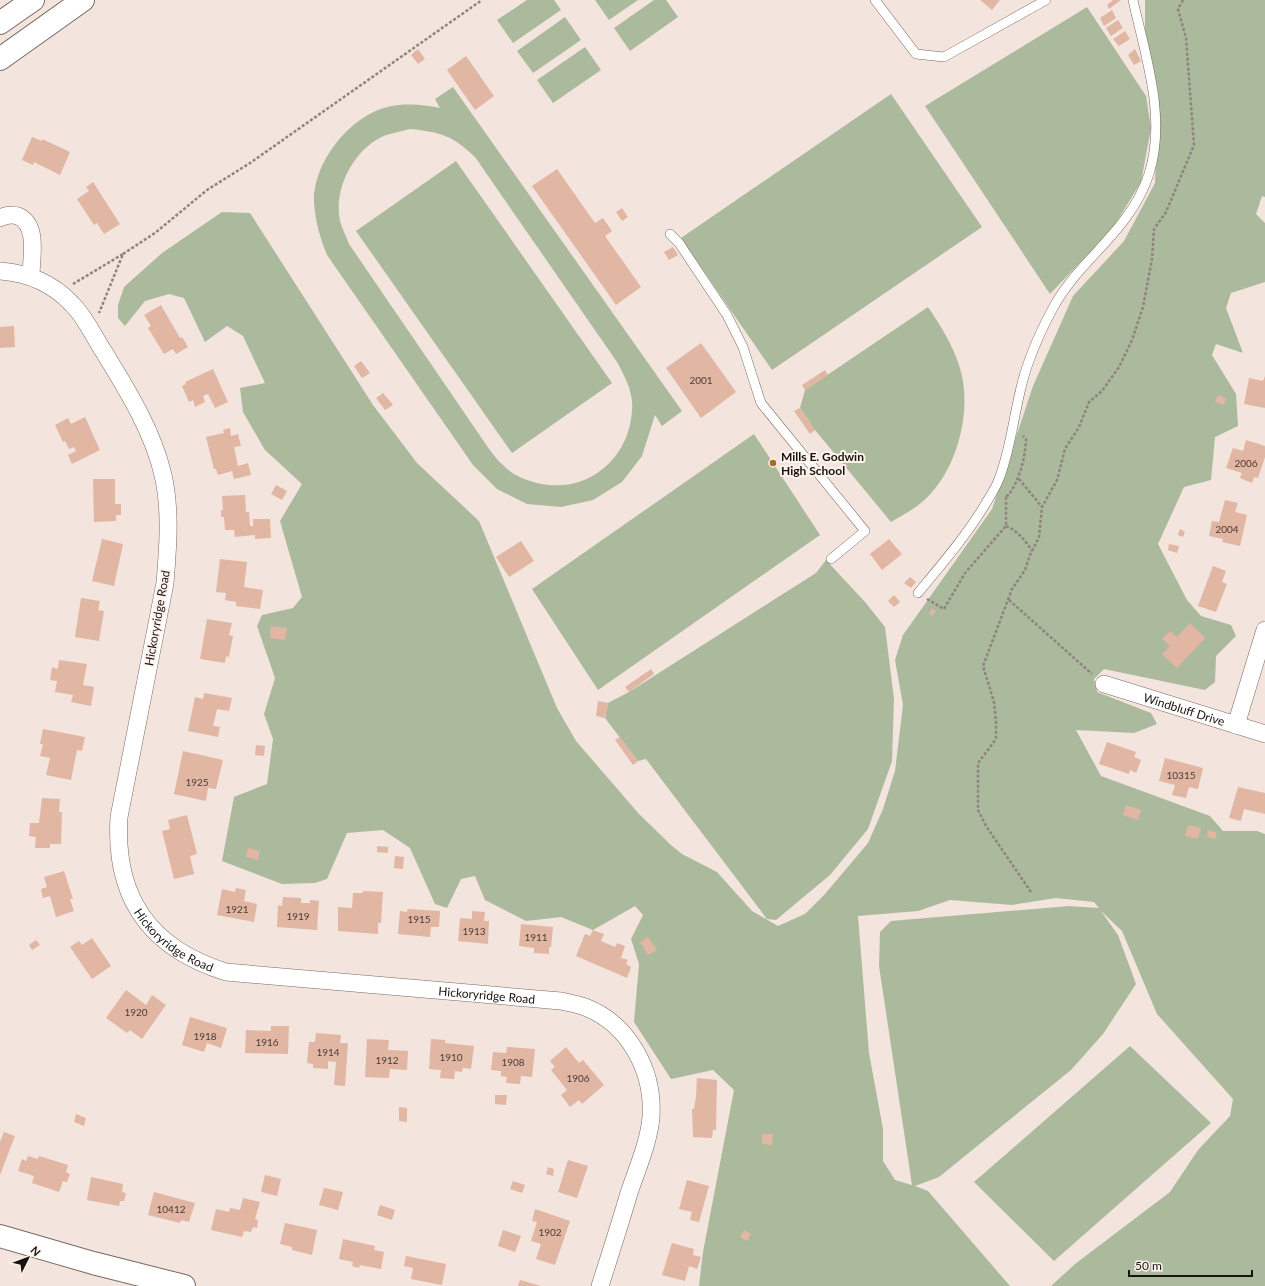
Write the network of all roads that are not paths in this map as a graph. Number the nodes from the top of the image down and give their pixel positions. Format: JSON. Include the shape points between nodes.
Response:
{"nodes":[{"id":1,"x":33,"y":0,"type":"edge"},
{"id":2,"x":83,"y":0,"type":"edge"},
{"id":3,"x":876,"y":0,"type":"edge"},
{"id":4,"x":1046,"y":0,"type":"edge"},
{"id":5,"x":1133,"y":0,"type":"edge"},
{"id":6,"x":0,"y":23,"type":"edge"},
{"id":7,"x":0,"y":59,"type":"edge"},
{"id":8,"x":5,"y":216,"type":"edge"},
{"id":9,"x":670,"y":234,"type":"dead end"},
{"id":10,"x":4,"y":272,"type":"edge"},
{"id":11,"x":31,"y":276,"type":"junction"},
{"id":12,"x":831,"y":559,"type":"dead end"},
{"id":13,"x":918,"y":593,"type":"road end"},
{"id":14,"x":1265,"y":630,"type":"edge"},
{"id":15,"x":1104,"y":684,"type":"road end"},
{"id":16,"x":1236,"y":725,"type":"junction"},
{"id":17,"x":1265,"y":734,"type":"edge"},
{"id":18,"x":0,"y":1236,"type":"edge"},
{"id":19,"x":130,"y":1280,"type":"edge"},
{"id":20,"x":184,"y":1286,"type":"edge"},
{"id":21,"x":600,"y":1286,"type":"edge"}],
"edges":[{"from":1,"to":6,"type":"street"},
{"from":2,"to":7,"type":"street"},
{"from":3,"to":4,"type":"lane","via":[[916,54],[944,57]]},
{"from":5,"to":13,"type":"lane","via":[[1156,112],[1154,147],[1149,173],[1136,204],[1122,226],[1063,291],[1053,308],[1026,371],[999,481],[972,526]]},
{"from":8,"to":11,"type":"street","via":[[24,219],[32,231]]},
{"from":9,"to":12,"type":"lane","via":[[727,315],[743,347],[761,404],[865,531]]},
{"from":10,"to":11,"type":"street","name":"Hickoryridge Road"},
{"from":11,"to":21,"type":"street","name":"Hickoryridge Road","via":[[52,287],[72,304],[92,332],[145,425],[162,474],[168,510],[164,583],[119,816],[120,863],[125,882],[137,908],[163,940],[180,953],[202,965],[226,972],[561,1001],[584,1007],[611,1022],[628,1040],[644,1067],[650,1094],[650,1118]]},
{"from":14,"to":16,"type":"street"},
{"from":15,"to":16,"type":"street","name":"Windbluff Drive"},
{"from":16,"to":17,"type":"street","name":"Windbluff Drive"},
{"from":18,"to":19,"type":"street"},
{"from":19,"to":20,"type":"street"}]}
